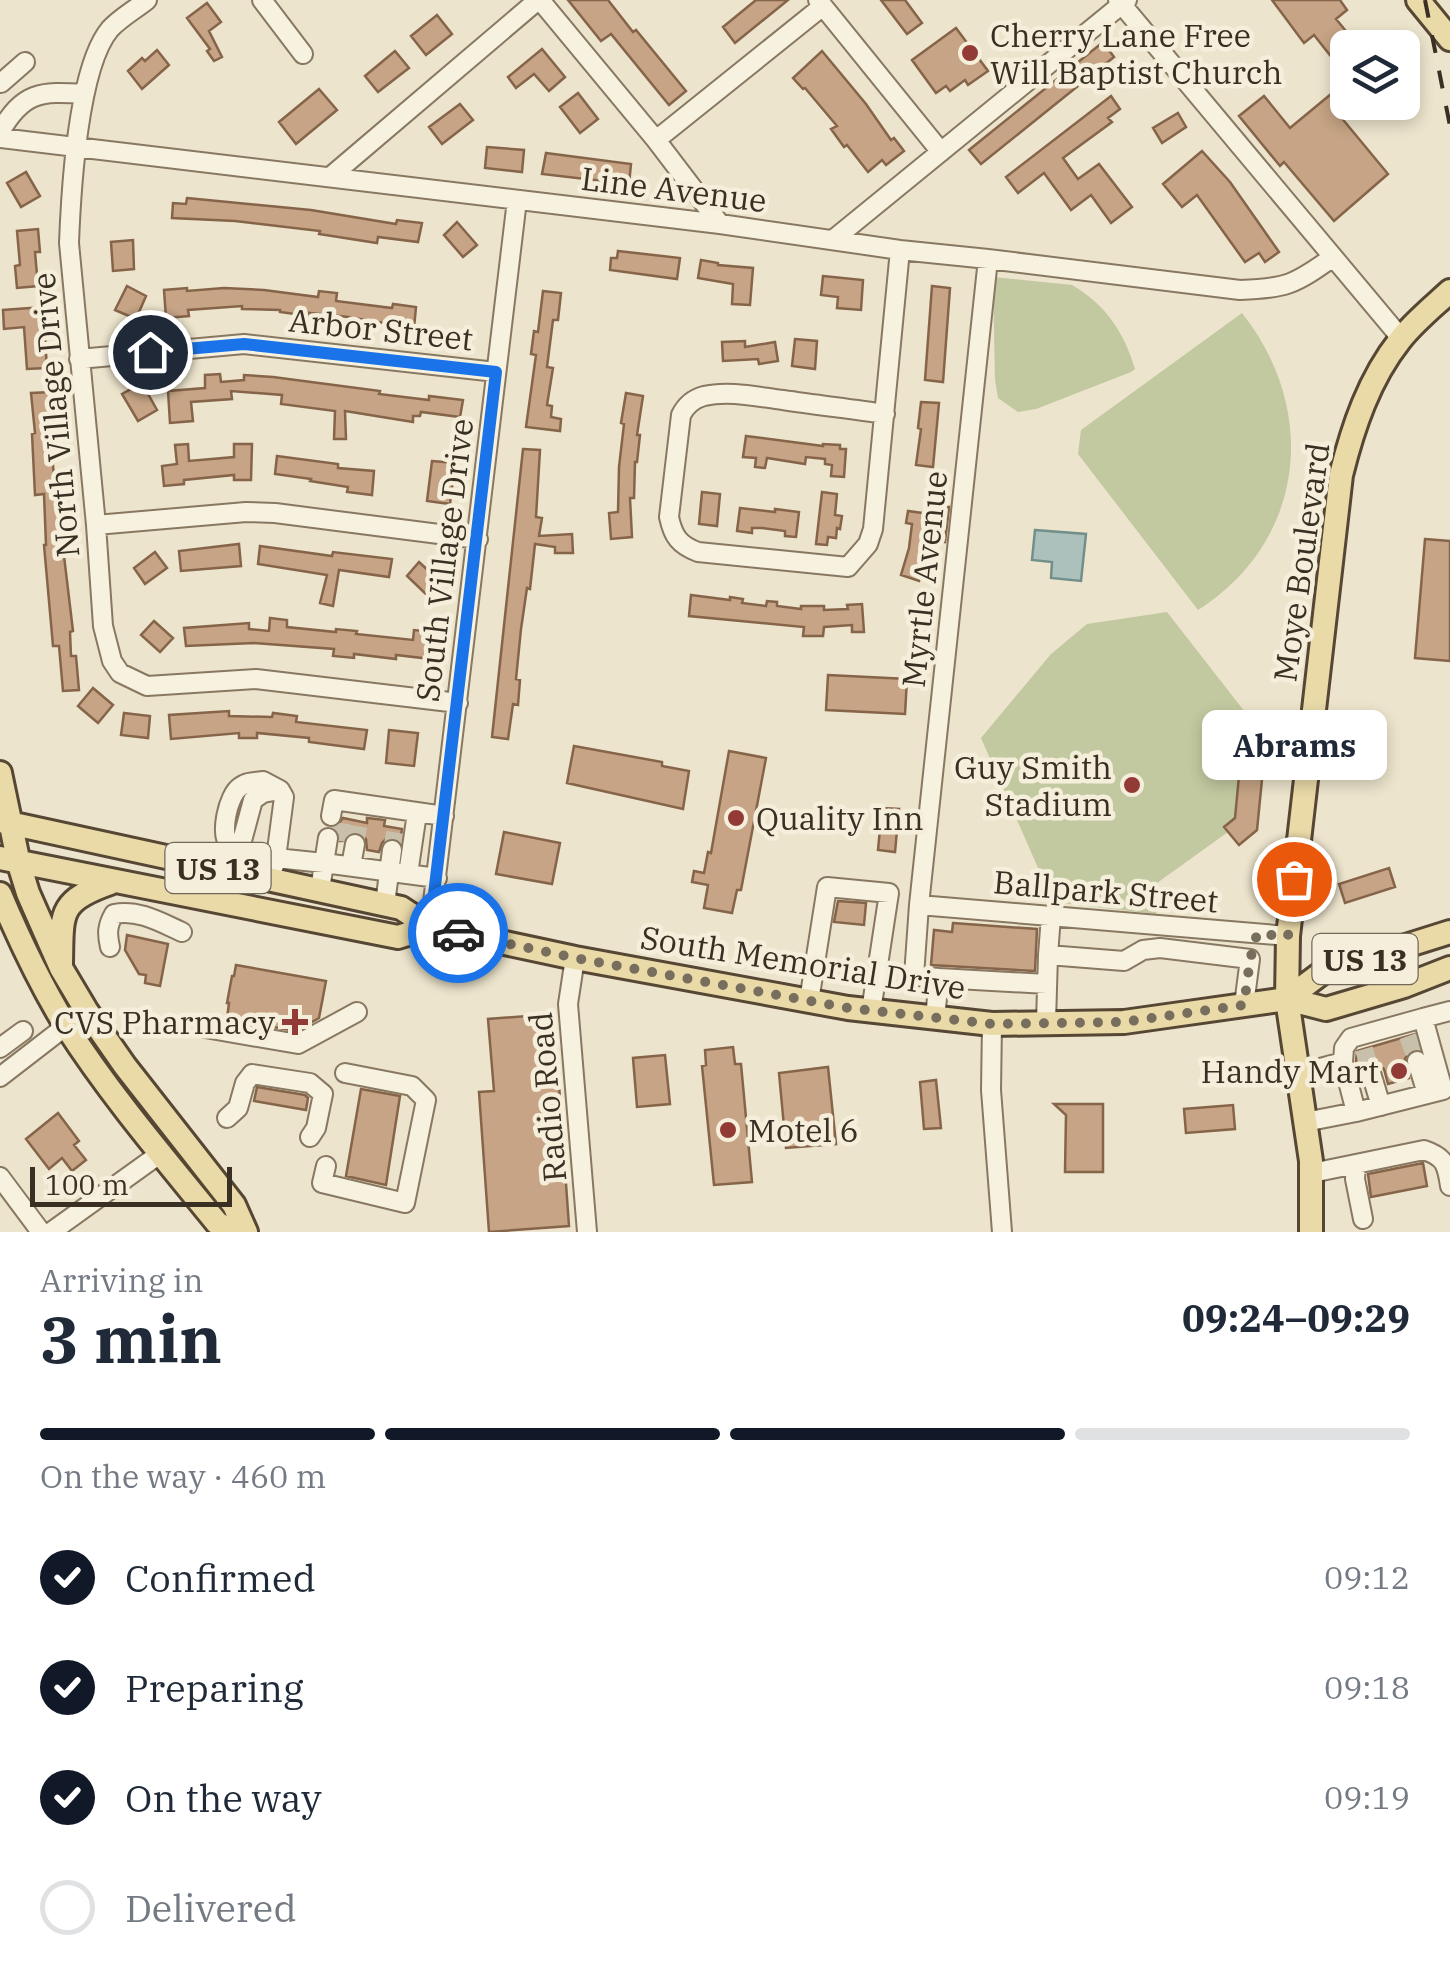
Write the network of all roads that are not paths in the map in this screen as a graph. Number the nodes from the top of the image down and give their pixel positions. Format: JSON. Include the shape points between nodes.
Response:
{"nodes":[{"id":1,"x":147,"y":0,"type":"edge"},
{"id":2,"x":262,"y":0,"type":"edge"},
{"id":3,"x":539,"y":0,"type":"edge"},
{"id":4,"x":1418,"y":0,"type":"edge"},
{"id":5,"x":1122,"y":1,"type":"edge"},
{"id":6,"x":820,"y":3,"type":"edge"},
{"id":7,"x":1450,"y":39,"type":"edge"},
{"id":8,"x":304,"y":54,"type":"dead end"},
{"id":9,"x":25,"y":62,"type":"dead end"},
{"id":10,"x":1,"y":82,"type":"edge"},
{"id":11,"x":84,"y":94,"type":"junction"},
{"id":12,"x":19,"y":104,"type":"junction"},
{"id":13,"x":0,"y":135,"type":"edge"},
{"id":14,"x":656,"y":140,"type":"junction"},
{"id":15,"x":77,"y":148,"type":"junction"},
{"id":16,"x":941,"y":152,"type":"junction"},
{"id":17,"x":330,"y":178,"type":"junction"},
{"id":18,"x":517,"y":200,"type":"junction"},
{"id":19,"x":720,"y":224,"type":"junction"},
{"id":20,"x":834,"y":239,"type":"junction"},
{"id":21,"x":900,"y":250,"type":"junction"},
{"id":22,"x":1333,"y":258,"type":"junction"},
{"id":23,"x":988,"y":259,"type":"junction"},
{"id":24,"x":1450,"y":290,"type":"edge"},
{"id":25,"x":1400,"y":338,"type":"junction"},
{"id":26,"x":79,"y":360,"type":"junction"},
{"id":27,"x":496,"y":372,"type":"junction"},
{"id":28,"x":885,"y":414,"type":"junction"},
{"id":29,"x":96,"y":525,"type":"junction"},
{"id":30,"x":478,"y":539,"type":"junction"},
{"id":31,"x":458,"y":703,"type":"junction"},
{"id":32,"x":0,"y":773,"type":"edge"},
{"id":33,"x":348,"y":812,"type":"dead end"},
{"id":34,"x":444,"y":816,"type":"junction"},
{"id":35,"x":404,"y":817,"type":"junction"},
{"id":36,"x":6,"y":822,"type":"edge"},
{"id":37,"x":392,"y":850,"type":"tunnel mouth"},
{"id":38,"x":10,"y":861,"type":"edge"},
{"id":39,"x":236,"y":861,"type":"junction"},
{"id":40,"x":337,"y":864,"type":"junction"},
{"id":41,"x":274,"y":869,"type":"junction"},
{"id":42,"x":398,"y":872,"type":"junction"},
{"id":43,"x":437,"y":878,"type":"junction"},
{"id":44,"x":114,"y":882,"type":"junction"},
{"id":45,"x":320,"y":890,"type":"junction"},
{"id":46,"x":0,"y":894,"type":"edge"},
{"id":47,"x":385,"y":904,"type":"junction"},
{"id":48,"x":919,"y":905,"type":"junction"},
{"id":49,"x":1051,"y":916,"type":"junction"},
{"id":50,"x":430,"y":928,"type":"junction"},
{"id":51,"x":182,"y":932,"type":"dead end"},
{"id":52,"x":1450,"y":932,"type":"edge"},
{"id":53,"x":1257,"y":934,"type":"junction"},
{"id":54,"x":1288,"y":936,"type":"junction"},
{"id":55,"x":110,"y":947,"type":"dead end"},
{"id":56,"x":1048,"y":955,"type":"junction"},
{"id":57,"x":575,"y":958,"type":"junction"},
{"id":58,"x":1250,"y":960,"type":"junction"},
{"id":59,"x":61,"y":968,"type":"junction"},
{"id":60,"x":1450,"y":968,"type":"edge"},
{"id":61,"x":938,"y":978,"type":"junction"},
{"id":62,"x":1047,"y":984,"type":"junction"},
{"id":63,"x":1376,"y":995,"type":"junction"},
{"id":64,"x":1287,"y":998,"type":"junction"},
{"id":65,"x":808,"y":1001,"type":"junction"},
{"id":66,"x":1244,"y":1005,"type":"junction"},
{"id":67,"x":870,"y":1011,"type":"junction"},
{"id":68,"x":1450,"y":1011,"type":"edge"},
{"id":69,"x":357,"y":1012,"type":"dead end"},
{"id":70,"x":935,"y":1018,"type":"junction"},
{"id":71,"x":1046,"y":1022,"type":"junction"},
{"id":72,"x":992,"y":1024,"type":"junction"},
{"id":73,"x":66,"y":1026,"type":"junction"},
{"id":74,"x":1405,"y":1026,"type":"junction"},
{"id":75,"x":205,"y":1028,"type":"dead end"},
{"id":76,"x":24,"y":1031,"type":"dead end"},
{"id":77,"x":4,"y":1046,"type":"edge"},
{"id":78,"x":1416,"y":1061,"type":"tunnel mouth"},
{"id":79,"x":1343,"y":1062,"type":"junction"},
{"id":80,"x":1371,"y":1072,"type":"tunnel mouth"},
{"id":81,"x":345,"y":1073,"type":"dead end"},
{"id":82,"x":1298,"y":1074,"type":"junction"},
{"id":83,"x":0,"y":1077,"type":"edge"},
{"id":84,"x":1427,"y":1094,"type":"junction"},
{"id":85,"x":1380,"y":1106,"type":"junction"},
{"id":86,"x":1356,"y":1112,"type":"junction"},
{"id":87,"x":227,"y":1118,"type":"dead end"},
{"id":88,"x":1305,"y":1122,"type":"junction"},
{"id":89,"x":310,"y":1136,"type":"dead end"},
{"id":90,"x":161,"y":1153,"type":"junction"},
{"id":91,"x":1356,"y":1164,"type":"junction"},
{"id":92,"x":326,"y":1166,"type":"dead end"},
{"id":93,"x":1312,"y":1173,"type":"junction"},
{"id":94,"x":0,"y":1177,"type":"edge"},
{"id":95,"x":1450,"y":1186,"type":"edge"},
{"id":96,"x":1363,"y":1219,"type":"dead end"},
{"id":97,"x":42,"y":1231,"type":"edge"},
{"id":98,"x":232,"y":1232,"type":"edge"},
{"id":99,"x":246,"y":1232,"type":"edge"},
{"id":100,"x":587,"y":1232,"type":"edge"},
{"id":101,"x":1002,"y":1232,"type":"edge"},
{"id":102,"x":1312,"y":1232,"type":"edge"}],
"edges":[{"from":1,"to":11,"type":"street","name":"North Village Drive","via":[[111,29]]},
{"from":2,"to":8,"type":"street"},
{"from":3,"to":14,"type":"street"},
{"from":3,"to":17,"type":"street"},
{"from":4,"to":7,"type":"main road"},
{"from":5,"to":16,"type":"street"},
{"from":5,"to":22,"type":"street"},
{"from":6,"to":14,"type":"street"},
{"from":6,"to":16,"type":"street"},
{"from":9,"to":10,"type":"street"},
{"from":10,"to":12,"type":"street"},
{"from":11,"to":12,"type":"street","via":[[52,92]]},
{"from":11,"to":15,"type":"street","name":"North Village Drive"},
{"from":12,"to":13,"type":"street"},
{"from":13,"to":15,"type":"street","name":"Line Avenue"},
{"from":14,"to":19,"type":"street"},
{"from":15,"to":17,"type":"street","name":"Line Avenue"},
{"from":15,"to":26,"type":"street","name":"North Village Drive","via":[[69,243]]},
{"from":16,"to":20,"type":"street"},
{"from":17,"to":18,"type":"street","name":"Line Avenue"},
{"from":18,"to":19,"type":"street","name":"Line Avenue"},
{"from":18,"to":27,"type":"street","name":"South Village Drive"},
{"from":19,"to":20,"type":"street","name":"Line Avenue"},
{"from":20,"to":21,"type":"street","name":"Line Avenue"},
{"from":21,"to":23,"type":"street","name":"Line Avenue"},
{"from":21,"to":28,"type":"street"},
{"from":22,"to":23,"type":"street","name":"Line Avenue","via":[[1300,281],[1240,290]]},
{"from":22,"to":25,"type":"street"},
{"from":23,"to":48,"type":"street","name":"Myrtle Avenue"},
{"from":24,"to":25,"type":"main road","name":"Moye Boulevard"},
{"from":25,"to":54,"type":"main road","name":"Moye Boulevard","via":[[1372,384],[1341,474]]},
{"from":26,"to":27,"type":"street","name":"Arbor Street","via":[[244,344]]},
{"from":26,"to":29,"type":"street","name":"North Village Drive"},
{"from":27,"to":30,"type":"street","name":"South Village Drive"},
{"from":28,"to":28,"type":"street","via":[[873,529],[848,567],[698,552],[672,530],[680,415],[696,399],[724,394]]},
{"from":29,"to":30,"type":"street","via":[[275,513]]},
{"from":29,"to":31,"type":"street","name":"North Village Drive","via":[[103,626],[120,673],[147,686],[256,679]]},
{"from":30,"to":31,"type":"street","name":"South Village Drive"},
{"from":31,"to":34,"type":"street","name":"South Village Drive"},
{"from":32,"to":36,"type":"main road"},
{"from":33,"to":35,"type":"street"},
{"from":34,"to":35,"type":"street"},
{"from":34,"to":43,"type":"street","name":"South Village Drive"},
{"from":35,"to":42,"type":"street"},
{"from":36,"to":38,"type":"main road"},
{"from":36,"to":39,"type":"main road","name":"South Memorial Drive","number":"US 13"},
{"from":37,"to":42,"type":"street"},
{"from":38,"to":44,"type":"main road","name":"South Memorial Drive","number":"US 13"},
{"from":38,"to":59,"type":"main road"},
{"from":39,"to":41,"type":"main road","name":"South Memorial Drive","number":"US 13"},
{"from":39,"to":41,"type":"street","via":[[224,830],[234,793],[262,781],[284,797]]},
{"from":40,"to":40,"type":"street","via":[[341,841]]},
{"from":40,"to":41,"type":"street"},
{"from":40,"to":42,"type":"street"},
{"from":40,"to":45,"type":"street"},
{"from":41,"to":45,"type":"main road","name":"South Memorial Drive","number":"US 13"},
{"from":42,"to":43,"type":"street"},
{"from":42,"to":47,"type":"street"},
{"from":43,"to":50,"type":"street","name":"South Village Drive"},
{"from":44,"to":50,"type":"main road","name":"South Memorial Drive","number":"US 13","via":[[398,938]]},
{"from":44,"to":59,"type":"main road","via":[[71,903],[62,928]]},
{"from":45,"to":47,"type":"main road","name":"South Memorial Drive","number":"US 13"},
{"from":46,"to":73,"type":"main road"},
{"from":47,"to":50,"type":"main road","name":"South Memorial Drive","number":"US 13"},
{"from":48,"to":49,"type":"street","name":"Ballpark Street"},
{"from":48,"to":61,"type":"street","name":"Myrtle Avenue","via":[[914,976]]},
{"from":49,"to":53,"type":"street","name":"Ballpark Street"},
{"from":49,"to":56,"type":"street"},
{"from":50,"to":57,"type":"main road","name":"South Memorial Drive","number":"US 13"},
{"from":51,"to":55,"type":"street","via":[[147,916],[114,914]]},
{"from":52,"to":64,"type":"main road","name":"South Memorial Drive","number":"US 13","via":[[1323,972]]},
{"from":53,"to":54,"type":"street","name":"Ballpark Street"},
{"from":53,"to":58,"type":"street"},
{"from":54,"to":64,"type":"main road","name":"Moye Boulevard"},
{"from":56,"to":58,"type":"street","via":[[1124,961],[1160,948]]},
{"from":56,"to":62,"type":"street"},
{"from":57,"to":65,"type":"main road","name":"South Memorial Drive","number":"US 13"},
{"from":57,"to":100,"type":"street","name":"Radio Road","via":[[568,1004]]},
{"from":58,"to":66,"type":"street"},
{"from":59,"to":99,"type":"main road","via":[[125,1066],[234,1204]]},
{"from":60,"to":63,"type":"main road","name":"South Memorial Drive","number":"US 13"},
{"from":61,"to":62,"type":"street"},
{"from":61,"to":70,"type":"street"},
{"from":62,"to":71,"type":"street"},
{"from":63,"to":64,"type":"main road","name":"South Memorial Drive","number":"US 13","via":[[1326,1009]]},
{"from":63,"to":74,"type":"street"},
{"from":64,"to":66,"type":"main road","name":"South Memorial Drive","number":"US 13"},
{"from":64,"to":82,"type":"main road","name":"Moye Boulevard"},
{"from":65,"to":67,"type":"main road","name":"South Memorial Drive","number":"US 13"},
{"from":65,"to":67,"type":"street","via":[[827,887],[889,893]]},
{"from":66,"to":71,"type":"main road","name":"South Memorial Drive","number":"US 13","via":[[1124,1022]]},
{"from":67,"to":70,"type":"main road","name":"South Memorial Drive","number":"US 13"},
{"from":68,"to":74,"type":"street"},
{"from":69,"to":75,"type":"street","via":[[298,1044]]},
{"from":70,"to":72,"type":"main road","name":"South Memorial Drive","number":"US 13"},
{"from":71,"to":72,"type":"main road","name":"South Memorial Drive","number":"US 13"},
{"from":72,"to":101,"type":"street"},
{"from":73,"to":83,"type":"street"},
{"from":73,"to":90,"type":"main road"},
{"from":74,"to":79,"type":"street","via":[[1363,1042],[1351,1038]]},
{"from":74,"to":84,"type":"street","via":[[1443,1090]]},
{"from":76,"to":77,"type":"street"},
{"from":78,"to":84,"type":"street"},
{"from":79,"to":82,"type":"street"},
{"from":79,"to":86,"type":"street"},
{"from":80,"to":85,"type":"street"},
{"from":81,"to":92,"type":"street","via":[[412,1086],[426,1100],[405,1203],[322,1184]]},
{"from":82,"to":88,"type":"main road","name":"Moye Boulevard"},
{"from":84,"to":85,"type":"street"},
{"from":85,"to":86,"type":"street"},
{"from":86,"to":88,"type":"street"},
{"from":87,"to":89,"type":"street","via":[[252,1074],[310,1083],[323,1094]]},
{"from":88,"to":93,"type":"main road","name":"Moye Boulevard"},
{"from":90,"to":97,"type":"street"},
{"from":90,"to":98,"type":"main road","via":[[217,1223]]},
{"from":91,"to":93,"type":"street"},
{"from":91,"to":95,"type":"street","via":[[1424,1150],[1438,1154]]},
{"from":91,"to":96,"type":"street"},
{"from":93,"to":102,"type":"main road","name":"Moye Boulevard"},
{"from":94,"to":97,"type":"street"}]}
